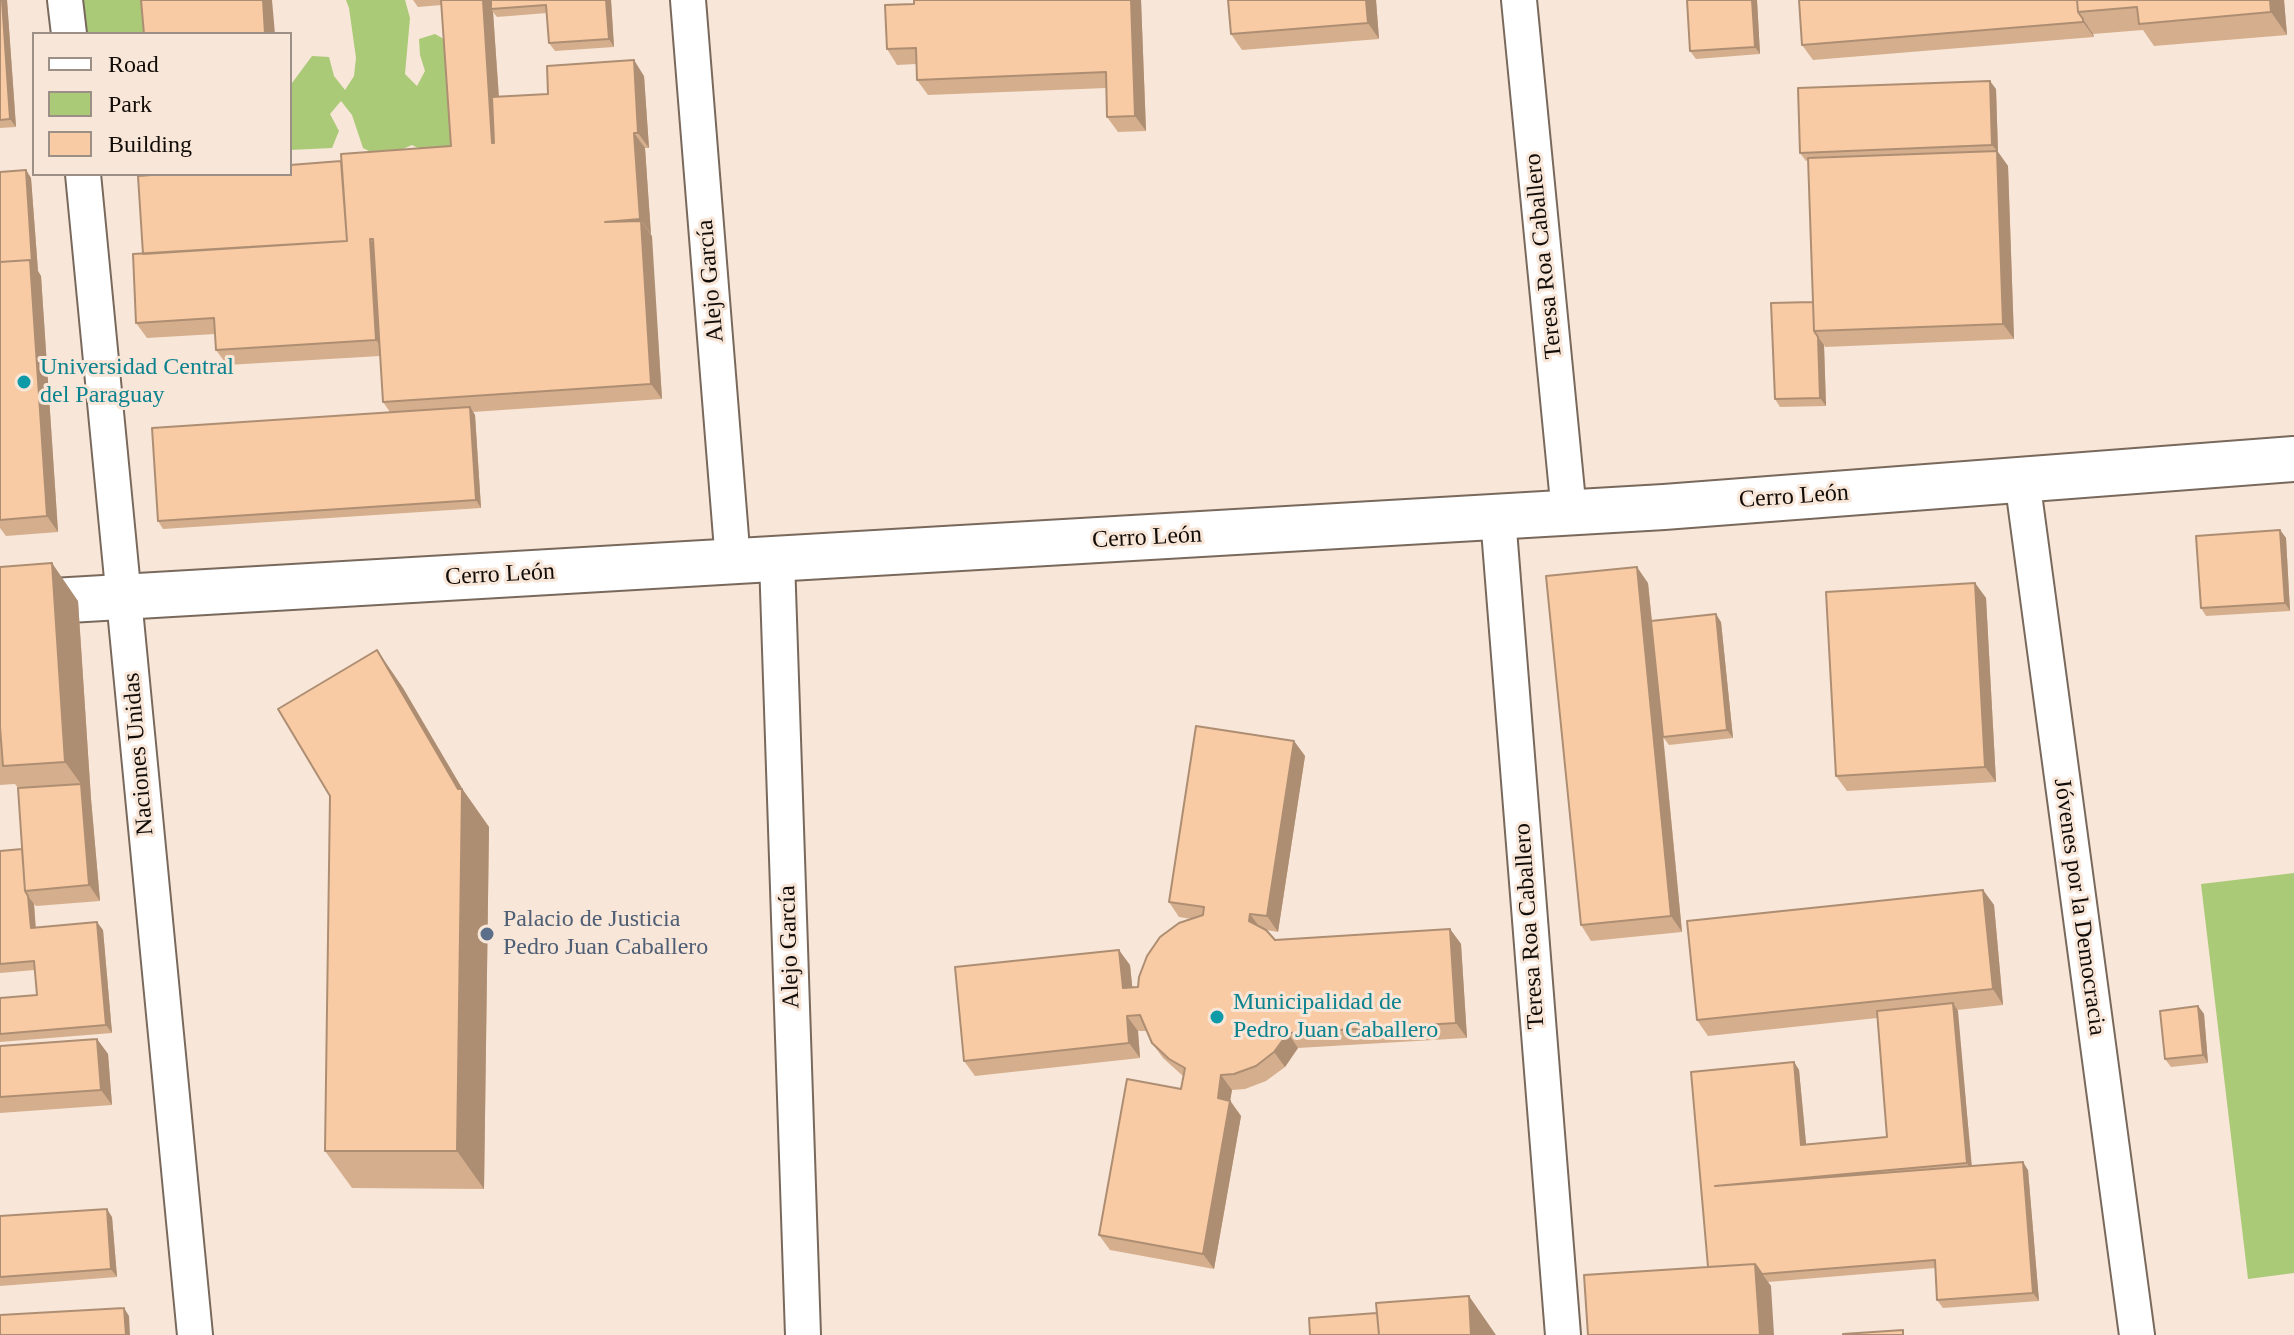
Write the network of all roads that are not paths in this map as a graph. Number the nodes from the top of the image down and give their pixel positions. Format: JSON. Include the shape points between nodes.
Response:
{"nodes":[{"id":1,"x":65,"y":0,"type":"edge"},
{"id":2,"x":688,"y":0,"type":"edge"},
{"id":3,"x":1519,"y":0,"type":"edge"},
{"id":4,"x":69,"y":32,"type":"edge"},
{"id":5,"x":83,"y":176,"type":"edge"},
{"id":6,"x":2294,"y":459,"type":"edge"},
{"id":7,"x":2022,"y":479,"type":"junction"},
{"id":8,"x":1569,"y":512,"type":"junction"},
{"id":9,"x":1498,"y":517,"type":"junction"},
{"id":10,"x":777,"y":560,"type":"junction"},
{"id":11,"x":733,"y":562,"type":"junction"},
{"id":12,"x":124,"y":596,"type":"junction"},
{"id":13,"x":0,"y":604,"type":"edge"},
{"id":14,"x":195,"y":1335,"type":"edge"},
{"id":15,"x":803,"y":1335,"type":"edge"},
{"id":16,"x":1563,"y":1335,"type":"edge"},
{"id":17,"x":2137,"y":1335,"type":"edge"}],
"edges":[{"from":1,"to":4,"type":"street"},
{"from":2,"to":11,"type":"street","name":"Alejo García"},
{"from":3,"to":8,"type":"street","name":"Teresa Roa Caballero"},
{"from":5,"to":12,"type":"street","name":"Naciones Unidas"},
{"from":6,"to":7,"type":"street","name":"Cerro León"},
{"from":7,"to":8,"type":"street","name":"Cerro León"},
{"from":7,"to":17,"type":"street","name":"Jóvenes por la Democracia"},
{"from":8,"to":9,"type":"street","name":"Cerro León"},
{"from":9,"to":10,"type":"street","name":"Cerro León"},
{"from":9,"to":16,"type":"street","name":"Teresa Roa Caballero"},
{"from":10,"to":11,"type":"street","name":"Cerro León"},
{"from":10,"to":15,"type":"street","name":"Alejo García"},
{"from":11,"to":12,"type":"street","name":"Cerro León"},
{"from":12,"to":13,"type":"street","name":"Cerro León"},
{"from":12,"to":14,"type":"street","name":"Naciones Unidas"}]}
